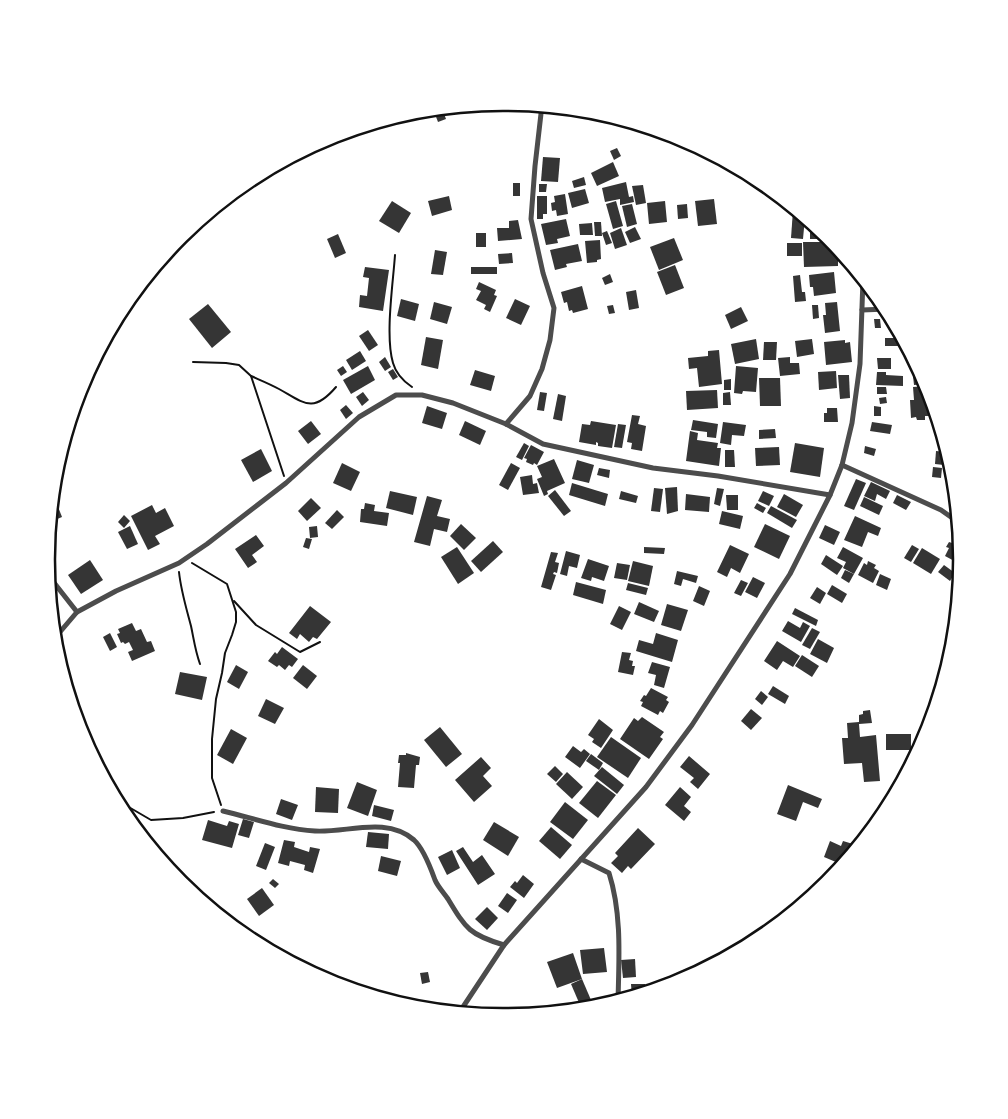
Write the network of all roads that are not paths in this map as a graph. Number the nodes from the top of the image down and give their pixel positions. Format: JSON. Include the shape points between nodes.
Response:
{"nodes":[{"id":1,"x":541,"y":112,"type":"edge"},
{"id":2,"x":863,"y":290,"type":"edge"},
{"id":3,"x":862,"y":310,"type":"junction"},
{"id":4,"x":877,"y":310,"type":"edge"},
{"id":5,"x":506,"y":424,"type":"junction"},
{"id":6,"x":842,"y":465,"type":"junction"},
{"id":7,"x":830,"y":495,"type":"junction"},
{"id":8,"x":951,"y":517,"type":"edge"},
{"id":9,"x":56,"y":585,"type":"edge"},
{"id":10,"x":77,"y":612,"type":"junction"},
{"id":11,"x":61,"y":631,"type":"edge"},
{"id":12,"x":223,"y":811,"type":"road end"},
{"id":13,"x":582,"y":859,"type":"junction"},
{"id":14,"x":504,"y":945,"type":"junction"},
{"id":15,"x":618,"y":993,"type":"edge"},
{"id":16,"x":463,"y":1007,"type":"edge"}],
"edges":[{"from":1,"to":5,"type":"street","via":[[531,219],[554,308],[542,368],[530,396]]},
{"from":2,"to":3,"type":"street"},
{"from":3,"to":4,"type":"street"},
{"from":3,"to":6,"type":"street","via":[[858,384]]},
{"from":5,"to":7,"type":"street","via":[[544,444],[653,468]]},
{"from":5,"to":10,"type":"street","via":[[453,403],[422,395],[396,395],[359,417],[286,483],[179,563]]},
{"from":6,"to":7,"type":"street"},
{"from":6,"to":8,"type":"street"},
{"from":7,"to":13,"type":"street","via":[[790,574],[692,725],[646,787]]},
{"from":9,"to":10,"type":"street"},
{"from":10,"to":11,"type":"street"},
{"from":12,"to":14,"type":"street","via":[[265,823],[317,831],[383,827],[399,832],[415,840],[436,882],[473,934]]},
{"from":13,"to":14,"type":"street"},
{"from":13,"to":15,"type":"street","via":[[609,873],[614,890],[619,933]]},
{"from":14,"to":16,"type":"street"}]}
